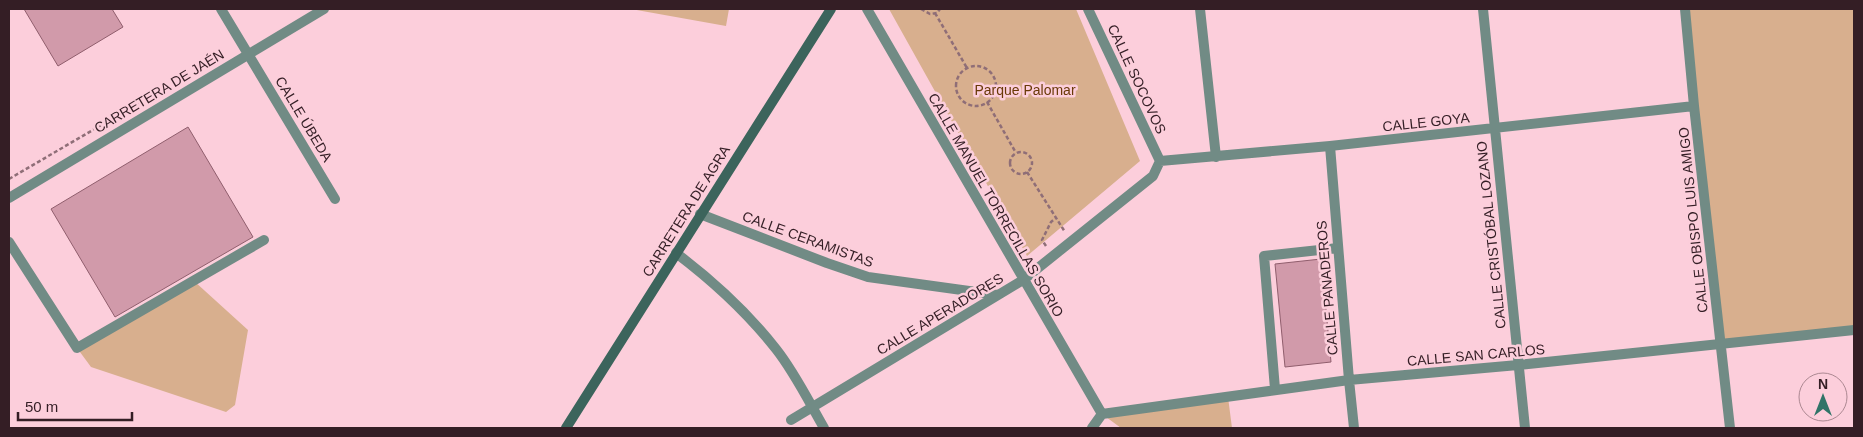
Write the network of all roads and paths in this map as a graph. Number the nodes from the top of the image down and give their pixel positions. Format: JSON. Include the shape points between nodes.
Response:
{"nodes":[{"id":1,"x":221,"y":9,"type":"edge"},
{"id":2,"x":324,"y":9,"type":"edge"},
{"id":3,"x":831,"y":9,"type":"edge"},
{"id":4,"x":866,"y":9,"type":"edge"},
{"id":5,"x":921,"y":9,"type":"edge"},
{"id":6,"x":940,"y":9,"type":"edge"},
{"id":7,"x":1088,"y":9,"type":"edge"},
{"id":8,"x":1200,"y":9,"type":"edge"},
{"id":9,"x":1483,"y":9,"type":"edge"},
{"id":10,"x":1685,"y":9,"type":"edge"},
{"id":11,"x":935,"y":13,"type":"junction"},
{"id":12,"x":248,"y":54,"type":"junction"},
{"id":13,"x":967,"y":68,"type":"junction"},
{"id":14,"x":987,"y":102,"type":"junction"},
{"id":15,"x":1694,"y":106,"type":"junction"},
{"id":16,"x":1494,"y":128,"type":"junction"},
{"id":17,"x":1330,"y":146,"type":"junction"},
{"id":18,"x":1016,"y":153,"type":"junction"},
{"id":19,"x":1216,"y":157,"type":"junction"},
{"id":20,"x":1160,"y":161,"type":"junction"},
{"id":21,"x":1027,"y":172,"type":"junction"},
{"id":22,"x":9,"y":198,"type":"edge"},
{"id":23,"x":335,"y":199,"type":"dead end"},
{"id":24,"x":700,"y":214,"type":"junction"},
{"id":25,"x":1056,"y":218,"type":"junction"},
{"id":26,"x":264,"y":240,"type":"dead end"},
{"id":27,"x":1070,"y":241,"type":"junction"},
{"id":28,"x":9,"y":242,"type":"edge"},
{"id":29,"x":1338,"y":248,"type":"junction"},
{"id":30,"x":676,"y":253,"type":"junction"},
{"id":31,"x":1053,"y":255,"type":"junction"},
{"id":32,"x":1023,"y":280,"type":"junction"},
{"id":33,"x":998,"y":295,"type":"junction"},
{"id":34,"x":1854,"y":330,"type":"edge"},
{"id":35,"x":1721,"y":344,"type":"junction"},
{"id":36,"x":1518,"y":365,"type":"junction"},
{"id":37,"x":1349,"y":380,"type":"junction"},
{"id":38,"x":1275,"y":389,"type":"junction"},
{"id":39,"x":812,"y":407,"type":"junction"},
{"id":40,"x":1102,"y":414,"type":"junction"},
{"id":41,"x":791,"y":420,"type":"dead end"},
{"id":42,"x":566,"y":428,"type":"edge"},
{"id":43,"x":824,"y":428,"type":"edge"},
{"id":44,"x":1092,"y":428,"type":"edge"},
{"id":45,"x":1354,"y":428,"type":"edge"},
{"id":46,"x":1525,"y":428,"type":"edge"},
{"id":47,"x":1730,"y":428,"type":"edge"}],
"edges":[{"from":1,"to":12,"type":"street","name":"CALLE ÚBEDA"},
{"from":2,"to":12,"type":"street","name":"CARRETERA DE JAÉN"},
{"from":3,"to":24,"type":"street","name":"CARRETERA DE AGRA"},
{"from":4,"to":32,"type":"street","name":"CALLE MANUEL TORRECILLAS SORIO"},
{"from":5,"to":11,"type":"path","via":[[926,14]]},
{"from":6,"to":11,"type":"path"},
{"from":7,"to":20,"type":"street","name":"CALLE SOCOVOS"},
{"from":8,"to":19,"type":"street"},
{"from":9,"to":16,"type":"street","name":"CALLE CRISTÓBAL LOZANO"},
{"from":10,"to":15,"type":"street","name":"CALLE OBISPO LUIS AMIGO"},
{"from":11,"to":13,"type":"path"},
{"from":12,"to":22,"type":"street","name":"CARRETERA DE JAÉN"},
{"from":12,"to":23,"type":"street","name":"CALLE ÚBEDA"},
{"from":13,"to":14,"type":"path","via":[[982,67],[993,74],[996,87]]},
{"from":13,"to":14,"type":"path","via":[[957,80],[961,98],[972,105]]},
{"from":14,"to":18,"type":"path"},
{"from":15,"to":16,"type":"street","name":"CALLE GOYA"},
{"from":15,"to":35,"type":"street","name":"CALLE OBISPO LUIS AMIGO"},
{"from":16,"to":17,"type":"street","name":"CALLE GOYA"},
{"from":16,"to":36,"type":"street","name":"CALLE CRISTÓBAL LOZANO"},
{"from":17,"to":19,"type":"street","name":"CALLE GOYA"},
{"from":17,"to":29,"type":"street","name":"CALLE PANADEROS"},
{"from":18,"to":21,"type":"path","via":[[1026,153],[1031,158],[1032,166]]},
{"from":18,"to":21,"type":"path","via":[[1010,161],[1012,168],[1020,174]]},
{"from":19,"to":20,"type":"street","name":"CALLE GOYA"},
{"from":20,"to":27,"type":"street","name":"CALLE APERADORES","via":[[1153,176]]},
{"from":21,"to":25,"type":"path"},
{"from":24,"to":30,"type":"street","name":"CARRETERA DE AGRA"},
{"from":24,"to":33,"type":"street","name":"CALLE CERAMISTAS","via":[[868,277]]},
{"from":25,"to":27,"type":"path"},
{"from":25,"to":31,"type":"path","via":[[1042,240]]},
{"from":26,"to":28,"type":"street","via":[[77,348]]},
{"from":27,"to":31,"type":"street","name":"CALLE APERADORES"},
{"from":29,"to":37,"type":"street","name":"CALLE PANADEROS"},
{"from":29,"to":38,"type":"street","via":[[1264,256]]},
{"from":30,"to":39,"type":"street","via":[[740,307],[777,350]]},
{"from":30,"to":42,"type":"street","name":"CARRETERA DE AGRA"},
{"from":31,"to":32,"type":"street","name":"CALLE APERADORES"},
{"from":32,"to":33,"type":"street","name":"CALLE APERADORES"},
{"from":32,"to":40,"type":"street","name":"CALLE MANUEL TORRECILLAS SORIO"},
{"from":33,"to":39,"type":"street","name":"CALLE APERADORES"},
{"from":34,"to":35,"type":"street","name":"CALLE SAN CARLOS"},
{"from":35,"to":36,"type":"street","name":"CALLE SAN CARLOS"},
{"from":35,"to":47,"type":"street","name":"CALLE OBISPO LUIS AMIGO"},
{"from":36,"to":37,"type":"street","name":"CALLE SAN CARLOS"},
{"from":36,"to":46,"type":"street","name":"CALLE CRISTÓBAL LOZANO"},
{"from":37,"to":38,"type":"street","name":"CALLE SAN CARLOS"},
{"from":37,"to":45,"type":"street","name":"CALLE PANADEROS"},
{"from":38,"to":40,"type":"street","name":"CALLE SAN CARLOS"},
{"from":39,"to":41,"type":"street","name":"CALLE APERADORES"},
{"from":39,"to":43,"type":"street"},
{"from":40,"to":44,"type":"street"}]}
